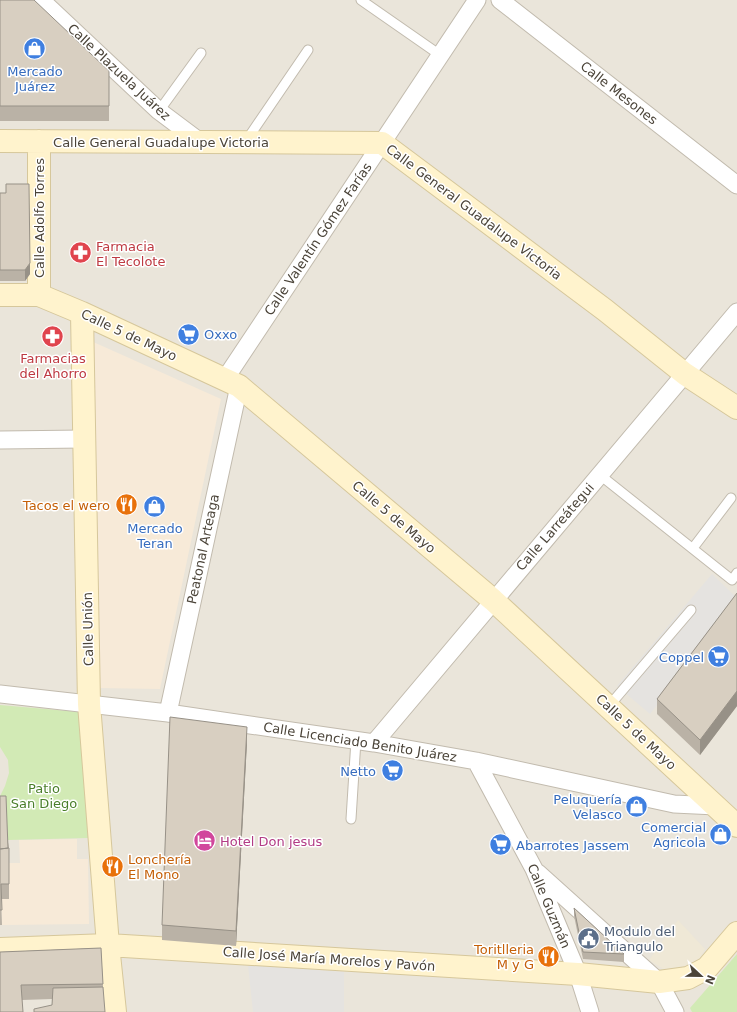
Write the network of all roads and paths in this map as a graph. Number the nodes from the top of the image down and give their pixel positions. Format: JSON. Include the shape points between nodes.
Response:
{"nodes":[{"id":1,"x":41,"y":0,"type":"edge"},
{"id":2,"x":361,"y":0,"type":"edge"},
{"id":3,"x":477,"y":0,"type":"edge"},
{"id":4,"x":500,"y":0,"type":"edge"},
{"id":5,"x":308,"y":50,"type":"dead end"},
{"id":6,"x":201,"y":53,"type":"dead end"},
{"id":7,"x":440,"y":55,"type":"junction"},
{"id":8,"x":159,"y":111,"type":"junction"},
{"id":9,"x":0,"y":141,"type":"edge"},
{"id":10,"x":198,"y":141,"type":"junction"},
{"id":11,"x":39,"y":142,"type":"junction"},
{"id":12,"x":246,"y":142,"type":"junction"},
{"id":13,"x":382,"y":143,"type":"junction"},
{"id":14,"x":737,"y":185,"type":"edge"},
{"id":15,"x":0,"y":295,"type":"edge"},
{"id":16,"x":39,"y":296,"type":"junction"},
{"id":17,"x":737,"y":312,"type":"edge"},
{"id":18,"x":82,"y":313,"type":"junction"},
{"id":19,"x":685,"y":374,"type":"junction"},
{"id":20,"x":232,"y":382,"type":"junction"},
{"id":21,"x":737,"y":408,"type":"edge"},
{"id":22,"x":84,"y":439,"type":"junction"},
{"id":23,"x":0,"y":440,"type":"edge"},
{"id":24,"x":600,"y":475,"type":"junction"},
{"id":25,"x":731,"y":498,"type":"dead end"},
{"id":26,"x":693,"y":548,"type":"junction"},
{"id":27,"x":737,"y":573,"type":"edge"},
{"id":28,"x":493,"y":600,"type":"junction"},
{"id":29,"x":691,"y":610,"type":"dead end"},
{"id":30,"x":0,"y":694,"type":"edge"},
{"id":31,"x":89,"y":704,"type":"junction"},
{"id":32,"x":609,"y":706,"type":"junction"},
{"id":33,"x":168,"y":713,"type":"junction"},
{"id":34,"x":356,"y":740,"type":"junction"},
{"id":35,"x":374,"y":742,"type":"junction"},
{"id":36,"x":476,"y":761,"type":"junction"},
{"id":37,"x":716,"y":806,"type":"junction"},
{"id":38,"x":351,"y":819,"type":"dead end"},
{"id":39,"x":737,"y":826,"type":"edge"},
{"id":40,"x":534,"y":868,"type":"junction"},
{"id":41,"x":737,"y":933,"type":"edge"},
{"id":42,"x":108,"y":945,"type":"junction"},
{"id":43,"x":0,"y":949,"type":"edge"},
{"id":44,"x":578,"y":974,"type":"junction"},
{"id":45,"x":658,"y":982,"type":"junction"},
{"id":46,"x":116,"y":1012,"type":"edge"},
{"id":47,"x":590,"y":1012,"type":"edge"},
{"id":48,"x":675,"y":1012,"type":"edge"}],
"edges":[{"from":1,"to":8,"type":"street","name":"Calle Plazuela Juárez"},
{"from":2,"to":7,"type":"lane"},
{"from":3,"to":7,"type":"street","name":"Calle Valentín Gómez Farías"},
{"from":4,"to":14,"type":"street","name":"Calle Mesones"},
{"from":5,"to":12,"type":"lane"},
{"from":6,"to":8,"type":"lane"},
{"from":7,"to":13,"type":"street","name":"Calle Valentín Gómez Farías"},
{"from":8,"to":10,"type":"street","name":"Calle Plazuela Juárez"},
{"from":9,"to":11,"type":"street","name":"Calle General Guadalupe Victoria"},
{"from":10,"to":11,"type":"street","name":"Calle General Guadalupe Victoria"},
{"from":10,"to":12,"type":"street","name":"Calle General Guadalupe Victoria"},
{"from":11,"to":16,"type":"street","name":"Calle Adolfo Torres"},
{"from":12,"to":13,"type":"street","name":"Calle General Guadalupe Victoria"},
{"from":13,"to":19,"type":"street","name":"Calle General Guadalupe Victoria","via":[[605,310]]},
{"from":13,"to":20,"type":"street","name":"Calle Valentín Gómez Farías"},
{"from":15,"to":16,"type":"street","name":"Calle 5 de Mayo"},
{"from":16,"to":18,"type":"street","name":"Calle 5 de Mayo"},
{"from":17,"to":19,"type":"street","name":"Calle Larreátegui"},
{"from":18,"to":20,"type":"street","name":"Calle 5 de Mayo"},
{"from":18,"to":22,"type":"street","name":"Calle Unión"},
{"from":19,"to":21,"type":"street","name":"Calle General Guadalupe Victoria"},
{"from":19,"to":24,"type":"street","name":"Calle Larreátegui"},
{"from":20,"to":28,"type":"street","name":"Calle 5 de Mayo"},
{"from":20,"to":33,"type":"street","name":"Peatonal Arteaga"},
{"from":22,"to":23,"type":"street"},
{"from":22,"to":31,"type":"street","name":"Calle Unión"},
{"from":24,"to":26,"type":"lane"},
{"from":24,"to":28,"type":"street","name":"Calle Larreátegui"},
{"from":25,"to":26,"type":"lane"},
{"from":26,"to":27,"type":"lane","via":[[732,580]]},
{"from":28,"to":32,"type":"street","name":"Calle 5 de Mayo"},
{"from":28,"to":35,"type":"street","name":"Calle Larreátegui"},
{"from":29,"to":32,"type":"lane"},
{"from":30,"to":31,"type":"street","name":"Calle Licenciado Benito Juárez"},
{"from":31,"to":33,"type":"street","name":"Calle Licenciado Benito Juárez"},
{"from":31,"to":42,"type":"street","name":"Calle Unión"},
{"from":32,"to":37,"type":"street","name":"Calle 5 de Mayo"},
{"from":33,"to":34,"type":"street","name":"Calle Licenciado Benito Juárez"},
{"from":34,"to":35,"type":"street","name":"Calle Licenciado Benito Juárez"},
{"from":34,"to":38,"type":"lane"},
{"from":35,"to":36,"type":"street","name":"Calle Licenciado Benito Juárez"},
{"from":36,"to":37,"type":"street","name":"Calle Licenciado Benito Juárez","via":[[674,804]]},
{"from":36,"to":40,"type":"street","name":"Calle Guzmán"},
{"from":37,"to":39,"type":"street","name":"Calle 5 de Mayo"},
{"from":40,"to":44,"type":"street","name":"Calle Guzmán"},
{"from":40,"to":45,"type":"street"},
{"from":41,"to":45,"type":"street","name":"Calle José María Morelos y Pavón","via":[[707,968],[688,978]]},
{"from":42,"to":43,"type":"street","name":"Calle José María Morelos y Pavón"},
{"from":42,"to":44,"type":"street","name":"Calle José María Morelos y Pavón"},
{"from":42,"to":46,"type":"street","name":"Calle Unión"},
{"from":44,"to":45,"type":"street","name":"Calle José María Morelos y Pavón"},
{"from":44,"to":47,"type":"street","name":"Calle Guzmán"},
{"from":45,"to":48,"type":"street"}]}
